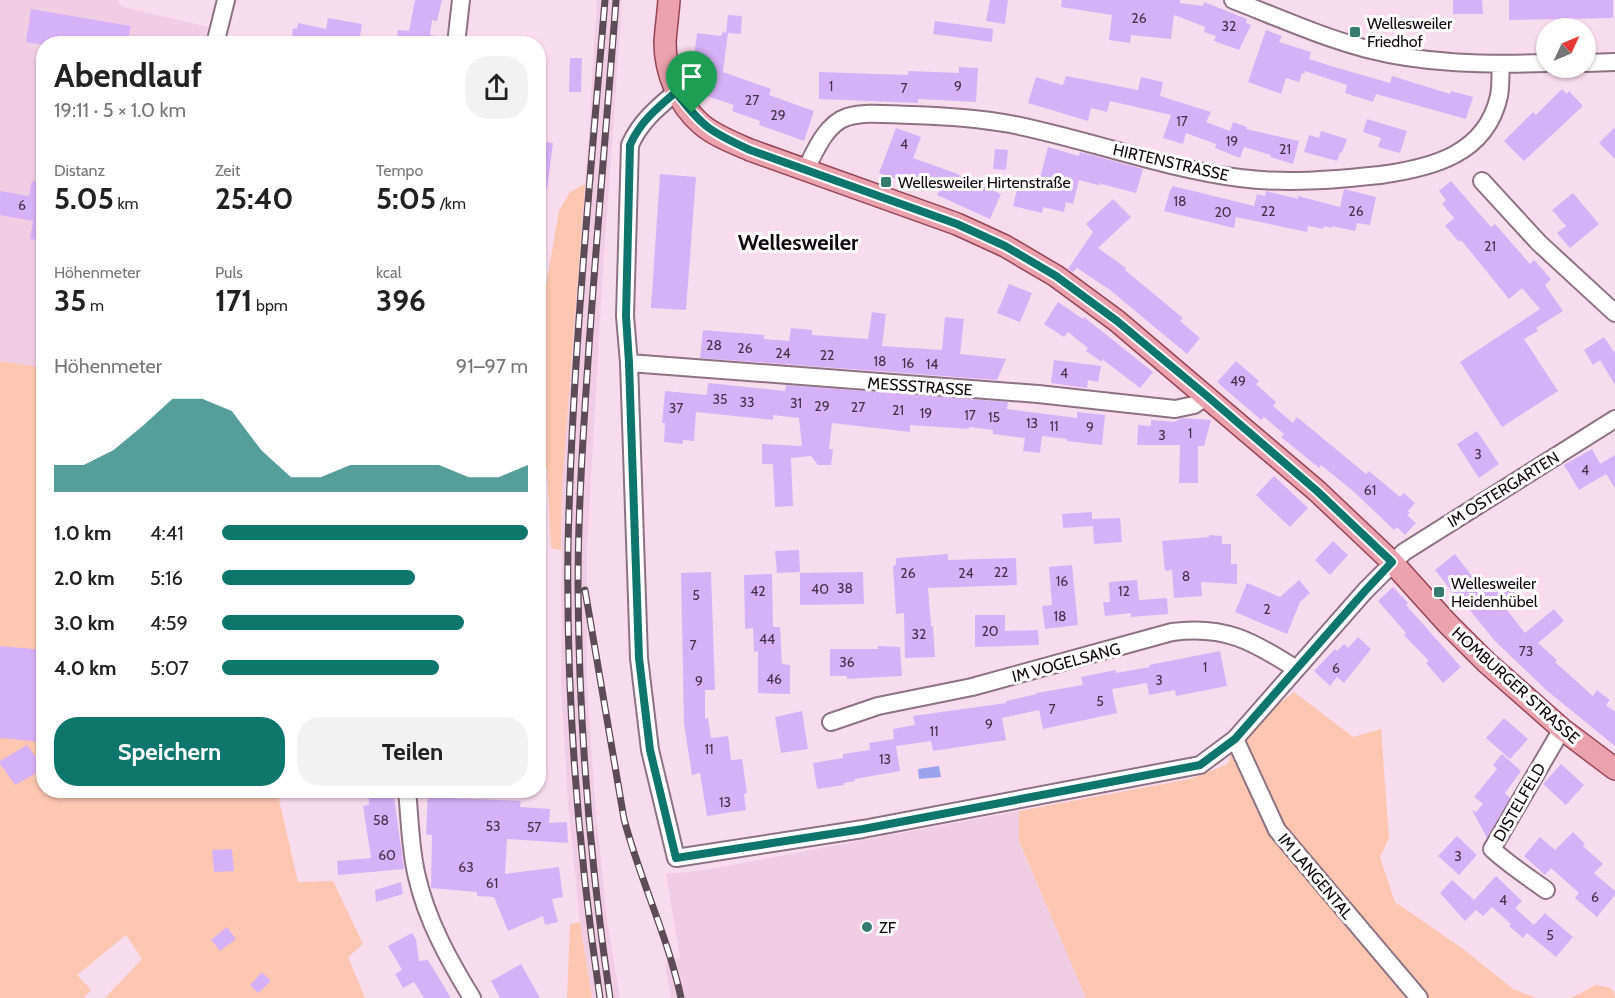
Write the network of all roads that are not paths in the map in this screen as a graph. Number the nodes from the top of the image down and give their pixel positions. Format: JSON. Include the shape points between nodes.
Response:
{"nodes":[{"id":1,"x":226,"y":0,"type":"edge"},
{"id":2,"x":461,"y":0,"type":"edge"},
{"id":3,"x":669,"y":0,"type":"edge"},
{"id":4,"x":1233,"y":0,"type":"edge"},
{"id":5,"x":217,"y":36,"type":"edge"},
{"id":6,"x":457,"y":36,"type":"edge"},
{"id":7,"x":1615,"y":62,"type":"edge"},
{"id":8,"x":1536,"y":63,"type":"edge"},
{"id":9,"x":1596,"y":63,"type":"edge"},
{"id":10,"x":1501,"y":64,"type":"junction"},
{"id":11,"x":676,"y":92,"type":"junction"},
{"id":12,"x":806,"y":169,"type":"junction"},
{"id":13,"x":1482,"y":181,"type":"dead end"},
{"id":14,"x":1615,"y":313,"type":"edge"},
{"id":15,"x":629,"y":363,"type":"junction"},
{"id":16,"x":1207,"y":396,"type":"junction"},
{"id":17,"x":1615,"y":418,"type":"edge"},
{"id":18,"x":1392,"y":562,"type":"junction"},
{"id":19,"x":1296,"y":669,"type":"junction"},
{"id":20,"x":831,"y":722,"type":"dead end"},
{"id":21,"x":1562,"y":729,"type":"junction"},
{"id":22,"x":1235,"y":739,"type":"junction"},
{"id":23,"x":1615,"y":770,"type":"edge"},
{"id":24,"x":408,"y":798,"type":"edge"},
{"id":25,"x":1546,"y":890,"type":"dead end"},
{"id":26,"x":472,"y":998,"type":"edge"},
{"id":27,"x":1419,"y":998,"type":"edge"}],
"edges":[{"from":1,"to":5,"type":"street"},
{"from":2,"to":6,"type":"street"},
{"from":3,"to":11,"type":"main road","name":"HOMBURGER STRASSE","via":[[665,43],[668,72]]},
{"from":4,"to":10,"type":"street","via":[[1369,50],[1428,60]]},
{"from":7,"to":9,"type":"street"},
{"from":8,"to":10,"type":"street"},
{"from":10,"to":12,"type":"street","name":"HIRTENSTRASSE","via":[[1499,96],[1477,139],[1446,160],[1393,173],[1286,181],[1239,178],[1009,124],[955,117],[862,114],[845,118],[832,127]]},
{"from":11,"to":12,"type":"main road","name":"HOMBURGER STRASSE","via":[[701,124],[719,136]]},
{"from":11,"to":15,"type":"street","via":[[647,117],[630,145],[626,316]]},
{"from":12,"to":16,"type":"main road","name":"HOMBURGER STRASSE","via":[[957,224],[1005,246],[1056,276],[1117,321]]},
{"from":13,"to":14,"type":"street","via":[[1539,243]]},
{"from":15,"to":16,"type":"street","name":"MESSSTRASSE","via":[[1038,394],[1175,409],[1194,405]]},
{"from":15,"to":22,"type":"street","name":"IM OSTERGARTEN","via":[[639,658],[650,750],[676,858],[863,829],[1179,770],[1200,765]]},
{"from":16,"to":18,"type":"main road","name":"HOMBURGER STRASSE"},
{"from":17,"to":18,"type":"street","name":"IM OSTERGARTEN"},
{"from":18,"to":19,"type":"street","name":"IM OSTERGARTEN"},
{"from":18,"to":21,"type":"main road","name":"HOMBURGER STRASSE","via":[[1486,662]]},
{"from":19,"to":20,"type":"street","name":"IM VOGELSANG","via":[[1246,640],[1213,630],[1192,629],[972,687],[878,706]]},
{"from":19,"to":22,"type":"street","name":"IM OSTERGARTEN"},
{"from":21,"to":23,"type":"main road","name":"HOMBURGER STRASSE"},
{"from":21,"to":25,"type":"street","name":"DISTELFELD","via":[[1492,849]]},
{"from":22,"to":27,"type":"street","name":"IM LANGENTAL","via":[[1276,830]]},
{"from":24,"to":26,"type":"street","via":[[417,877],[429,916]]}]}
